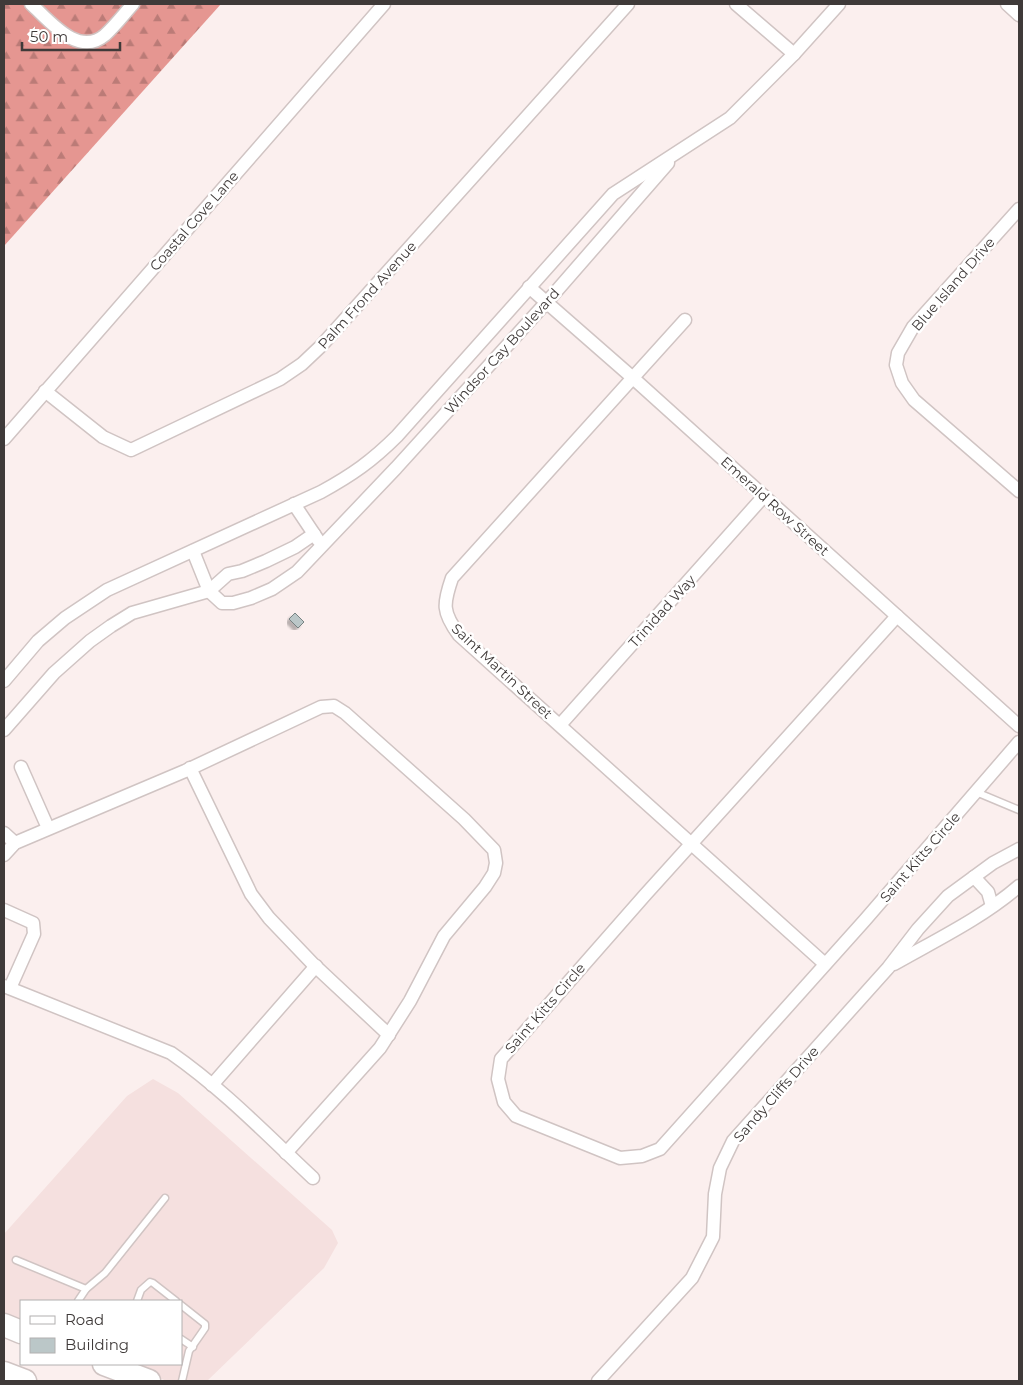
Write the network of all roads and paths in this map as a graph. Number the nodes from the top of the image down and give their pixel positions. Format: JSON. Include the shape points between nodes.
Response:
{"nodes":[{"id":1,"x":31,"y":4,"type":"edge"},
{"id":2,"x":133,"y":4,"type":"edge"},
{"id":3,"x":384,"y":4,"type":"edge"},
{"id":4,"x":628,"y":4,"type":"edge"},
{"id":5,"x":736,"y":4,"type":"edge"},
{"id":6,"x":839,"y":4,"type":"edge"},
{"id":7,"x":1007,"y":4,"type":"edge"},
{"id":8,"x":1019,"y":15,"type":"edge"},
{"id":9,"x":794,"y":54,"type":"junction"},
{"id":10,"x":678,"y":152,"type":"junction"},
{"id":11,"x":1019,"y":209,"type":"edge"},
{"id":12,"x":529,"y":287,"type":"junction"},
{"id":13,"x":547,"y":302,"type":"junction"},
{"id":14,"x":685,"y":320,"type":"dead end"},
{"id":15,"x":633,"y":378,"type":"junction"},
{"id":16,"x":45,"y":391,"type":"junction"},
{"id":17,"x":4,"y":439,"type":"edge"},
{"id":18,"x":1017,"y":483,"type":"edge"},
{"id":19,"x":764,"y":496,"type":"junction"},
{"id":20,"x":294,"y":504,"type":"junction"},
{"id":21,"x":314,"y":534,"type":"junction"},
{"id":22,"x":323,"y":546,"type":"junction"},
{"id":23,"x":193,"y":550,"type":"junction"},
{"id":24,"x":210,"y":591,"type":"junction"},
{"id":25,"x":897,"y":616,"type":"junction"},
{"id":26,"x":4,"y":682,"type":"edge"},
{"id":27,"x":560,"y":725,"type":"junction"},
{"id":28,"x":1019,"y":726,"type":"edge"},
{"id":29,"x":4,"y":730,"type":"edge"},
{"id":30,"x":1019,"y":742,"type":"edge"},
{"id":31,"x":21,"y":766,"type":"dead end"},
{"id":32,"x":190,"y":768,"type":"junction"},
{"id":33,"x":976,"y":792,"type":"junction"},
{"id":34,"x":1019,"y":810,"type":"edge"},
{"id":35,"x":48,"y":828,"type":"junction"},
{"id":36,"x":4,"y":833,"type":"edge"},
{"id":37,"x":15,"y":843,"type":"junction"},
{"id":38,"x":691,"y":843,"type":"junction"},
{"id":39,"x":1019,"y":849,"type":"edge"},
{"id":40,"x":4,"y":854,"type":"edge"},
{"id":41,"x":974,"y":877,"type":"junction"},
{"id":42,"x":1019,"y":886,"type":"edge"},
{"id":43,"x":992,"y":906,"type":"junction"},
{"id":44,"x":4,"y":910,"type":"edge"},
{"id":45,"x":825,"y":964,"type":"junction"},
{"id":46,"x":316,"y":966,"type":"junction"},
{"id":47,"x":888,"y":968,"type":"junction"},
{"id":48,"x":7,"y":987,"type":"edge"},
{"id":49,"x":389,"y":1035,"type":"junction"},
{"id":50,"x":212,"y":1085,"type":"junction"},
{"id":51,"x":286,"y":1153,"type":"junction"},
{"id":52,"x":312,"y":1178,"type":"dead end"},
{"id":53,"x":165,"y":1198,"type":"dead end"},
{"id":54,"x":16,"y":1260,"type":"dead end"},
{"id":55,"x":86,"y":1289,"type":"junction"},
{"id":56,"x":79,"y":1300,"type":"edge"},
{"id":57,"x":137,"y":1300,"type":"edge"},
{"id":58,"x":175,"y":1300,"type":"edge"},
{"id":59,"x":182,"y":1306,"type":"edge"},
{"id":60,"x":4,"y":1325,"type":"edge"},
{"id":61,"x":20,"y":1332,"type":"edge"},
{"id":62,"x":182,"y":1340,"type":"edge"},
{"id":63,"x":192,"y":1347,"type":"junction"},
{"id":64,"x":107,"y":1365,"type":"edge"},
{"id":65,"x":4,"y":1373,"type":"edge"},
{"id":66,"x":25,"y":1381,"type":"edge"},
{"id":67,"x":148,"y":1381,"type":"edge"},
{"id":68,"x":182,"y":1381,"type":"edge"},
{"id":69,"x":598,"y":1381,"type":"edge"}],
"edges":[{"from":1,"to":2,"type":"street","via":[[70,38],[87,42],[104,36]]},
{"from":3,"to":16,"type":"street","name":"Coastal Cove Lane"},
{"from":4,"to":16,"type":"street","name":"Palm Frond Avenue","via":[[321,346],[291,372],[131,450],[103,437]]},
{"from":5,"to":9,"type":"street"},
{"from":6,"to":9,"type":"street","name":"Windsor Cay Boulevard"},
{"from":7,"to":8,"type":"street"},
{"from":9,"to":10,"type":"street","name":"Windsor Cay Boulevard","via":[[730,118]]},
{"from":10,"to":12,"type":"street","name":"Windsor Cay Boulevard","via":[[613,194]]},
{"from":10,"to":13,"type":"street","name":"Windsor Cay Boulevard"},
{"from":11,"to":18,"type":"street","name":"Blue Island Drive","via":[[913,327],[898,353],[896,365],[902,383],[914,400]]},
{"from":12,"to":13,"type":"street","name":"Emerald Row Street"},
{"from":12,"to":20,"type":"street","name":"Windsor Cay Boulevard","via":[[374,458],[350,477]]},
{"from":13,"to":15,"type":"street","name":"Emerald Row Street"},
{"from":13,"to":22,"type":"street","name":"Windsor Cay Boulevard"},
{"from":14,"to":15,"type":"street","name":"Saint Martin Street"},
{"from":15,"to":19,"type":"street","name":"Emerald Row Street"},
{"from":15,"to":27,"type":"street","name":"Saint Martin Street","via":[[452,578],[445,600],[448,620],[459,635]]},
{"from":16,"to":17,"type":"street","name":"Coastal Cove Lane"},
{"from":19,"to":25,"type":"street","name":"Emerald Row Street"},
{"from":19,"to":27,"type":"street","name":"Trinidad Way"},
{"from":20,"to":21,"type":"street"},
{"from":20,"to":23,"type":"street","name":"Windsor Cay Boulevard"},
{"from":21,"to":22,"type":"street"},
{"from":21,"to":24,"type":"street","via":[[266,561],[228,574]]},
{"from":22,"to":24,"type":"street","name":"Windsor Cay Boulevard","via":[[297,572],[251,598],[222,603]]},
{"from":23,"to":24,"type":"street"},
{"from":23,"to":26,"type":"street","name":"Windsor Cay Boulevard","via":[[107,590],[65,618],[38,642]]},
{"from":24,"to":29,"type":"street","via":[[132,613],[111,626],[54,673]]},
{"from":25,"to":28,"type":"street","name":"Emerald Row Street"},
{"from":25,"to":38,"type":"street","name":"Saint Kitts Circle"},
{"from":27,"to":38,"type":"street","name":"Saint Martin Street"},
{"from":30,"to":33,"type":"street","name":"Saint Kitts Circle"},
{"from":31,"to":35,"type":"street"},
{"from":32,"to":35,"type":"street"},
{"from":32,"to":46,"type":"street","via":[[251,894],[269,918]]},
{"from":32,"to":49,"type":"street","via":[[321,707],[334,706],[464,819],[494,850],[494,873],[444,936]]},
{"from":33,"to":34,"type":"lane"},
{"from":33,"to":45,"type":"street","name":"Saint Kitts Circle"},
{"from":35,"to":37,"type":"street"},
{"from":36,"to":37,"type":"street"},
{"from":37,"to":40,"type":"street"},
{"from":38,"to":45,"type":"street","name":"Saint Martin Street"},
{"from":38,"to":45,"type":"street","name":"Saint Kitts Circle","via":[[501,1059],[498,1079],[504,1102],[516,1116],[620,1158],[642,1156],[660,1149]]},
{"from":39,"to":41,"type":"street","name":"Sandy Cliffs Drive","via":[[993,862]]},
{"from":41,"to":43,"type":"street","via":[[988,892]]},
{"from":41,"to":47,"type":"street","name":"Sandy Cliffs Drive","via":[[948,896]]},
{"from":42,"to":43,"type":"street","name":"Sandy Cliffs Drive"},
{"from":43,"to":47,"type":"street","name":"Sandy Cliffs Drive"},
{"from":44,"to":48,"type":"street","via":[[33,923],[34,934]]},
{"from":46,"to":49,"type":"street"},
{"from":46,"to":50,"type":"street"},
{"from":47,"to":69,"type":"street","name":"Sandy Cliffs Drive","via":[[733,1141],[720,1168],[713,1237],[704,1258],[692,1278]]},
{"from":48,"to":50,"type":"street","via":[[171,1053]]},
{"from":49,"to":51,"type":"street"},
{"from":50,"to":51,"type":"street"},
{"from":51,"to":52,"type":"street"},
{"from":53,"to":55,"type":"lane","via":[[106,1273]]},
{"from":54,"to":55,"type":"lane"},
{"from":55,"to":56,"type":"lane"},
{"from":57,"to":58,"type":"lane","via":[[141,1290],[150,1282]]},
{"from":59,"to":63,"type":"lane","via":[[205,1324]]},
{"from":60,"to":61,"type":"highway"},
{"from":62,"to":63,"type":"lane"},
{"from":63,"to":68,"type":"lane"},
{"from":64,"to":67,"type":"highway"},
{"from":65,"to":66,"type":"highway"}]}
